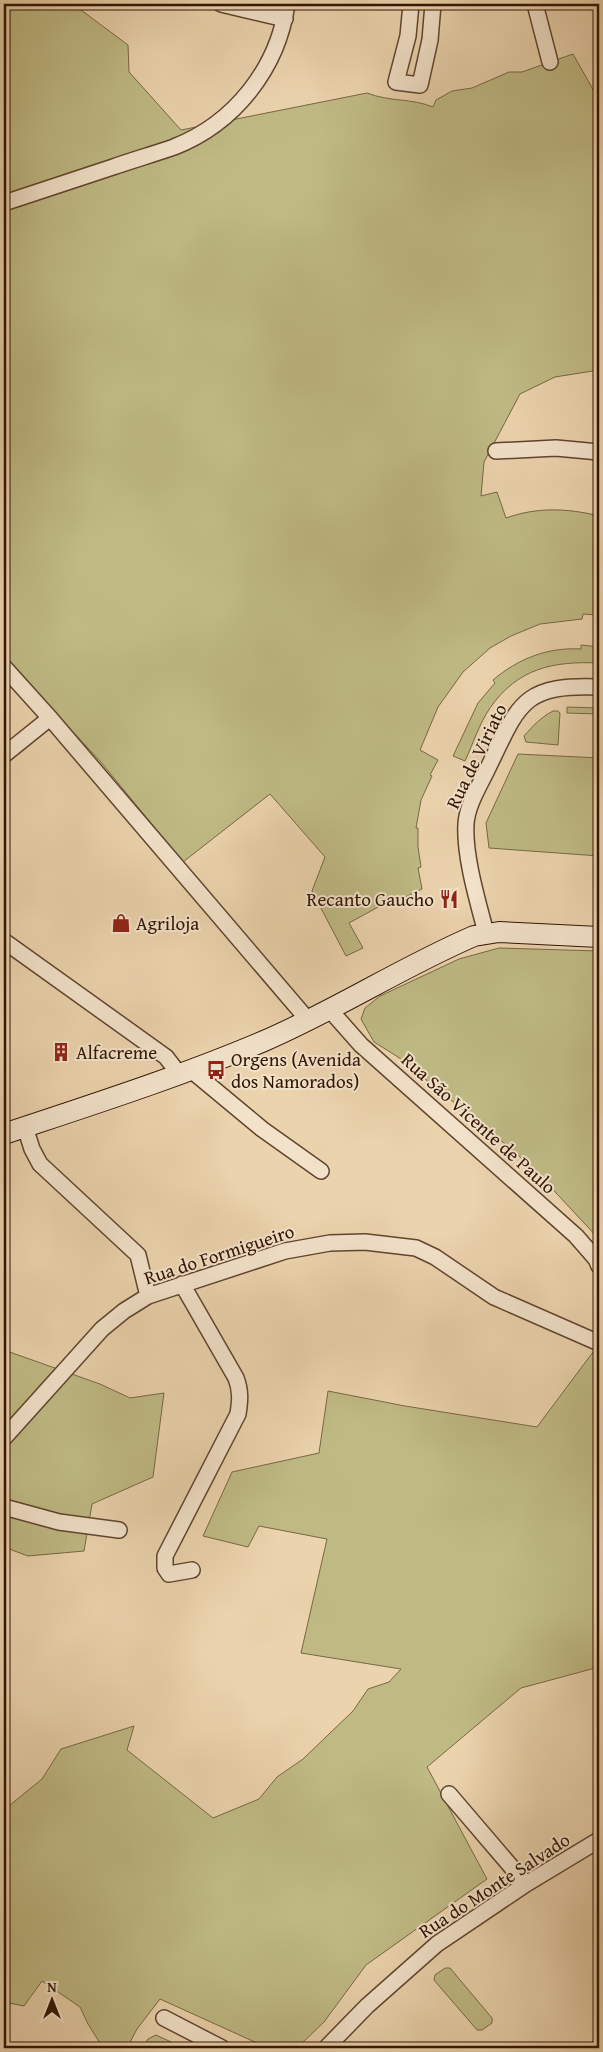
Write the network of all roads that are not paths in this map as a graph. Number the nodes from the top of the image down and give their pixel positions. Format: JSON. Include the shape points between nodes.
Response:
{"nodes":[{"id":1,"x":221,"y":4,"type":"edge"},
{"id":2,"x":287,"y":4,"type":"edge"},
{"id":3,"x":411,"y":4,"type":"edge"},
{"id":4,"x":434,"y":4,"type":"edge"},
{"id":5,"x":535,"y":4,"type":"edge"},
{"id":6,"x":285,"y":19,"type":"junction"},
{"id":7,"x":550,"y":62,"type":"dead end"},
{"id":8,"x":4,"y":203,"type":"edge"},
{"id":9,"x":496,"y":452,"type":"dead end"},
{"id":10,"x":599,"y":452,"type":"edge"},
{"id":11,"x":4,"y":667,"type":"edge"},
{"id":12,"x":599,"y":688,"type":"edge"},
{"id":13,"x":50,"y":718,"type":"junction"},
{"id":14,"x":4,"y":754,"type":"edge"},
{"id":15,"x":486,"y":933,"type":"junction"},
{"id":16,"x":599,"y":937,"type":"edge"},
{"id":17,"x":4,"y":941,"type":"edge"},
{"id":18,"x":330,"y":1010,"type":"junction"},
{"id":19,"x":308,"y":1020,"type":"junction"},
{"id":20,"x":185,"y":1072,"type":"junction"},
{"id":21,"x":25,"y":1127,"type":"junction"},
{"id":22,"x":4,"y":1134,"type":"edge"},
{"id":23,"x":321,"y":1171,"type":"dead end"},
{"id":24,"x":599,"y":1266,"type":"edge"},
{"id":25,"x":182,"y":1284,"type":"junction"},
{"id":26,"x":148,"y":1296,"type":"junction"},
{"id":27,"x":599,"y":1343,"type":"edge"},
{"id":28,"x":4,"y":1438,"type":"edge"},
{"id":29,"x":4,"y":1507,"type":"edge"},
{"id":30,"x":119,"y":1530,"type":"dead end"},
{"id":31,"x":192,"y":1570,"type":"dead end"},
{"id":32,"x":449,"y":1794,"type":"dead end"},
{"id":33,"x":599,"y":1840,"type":"edge"},
{"id":34,"x":599,"y":1850,"type":"edge"},
{"id":35,"x":582,"y":1851,"type":"junction"},
{"id":36,"x":526,"y":1884,"type":"junction"},
{"id":37,"x":164,"y":2018,"type":"dead end"},
{"id":38,"x":222,"y":2048,"type":"edge"},
{"id":39,"x":326,"y":2048,"type":"edge"}],
"edges":[{"from":1,"to":6,"type":"street"},
{"from":2,"to":6,"type":"street"},
{"from":3,"to":4,"type":"street","via":[[408,36],[396,82],[420,85]]},
{"from":5,"to":7,"type":"street"},
{"from":6,"to":8,"type":"street","via":[[269,63],[252,89],[230,114],[205,131],[176,146]]},
{"from":9,"to":10,"type":"street","via":[[556,448]]},
{"from":11,"to":13,"type":"street"},
{"from":12,"to":15,"type":"street","name":"Rua de Viriato","via":[[555,688],[525,703],[513,717],[472,802],[466,824],[467,840],[471,873]]},
{"from":13,"to":14,"type":"street"},
{"from":13,"to":19,"type":"street"},
{"from":15,"to":16,"type":"street"},
{"from":15,"to":18,"type":"street","via":[[460,942]]},
{"from":17,"to":20,"type":"street"},
{"from":18,"to":19,"type":"street"},
{"from":18,"to":24,"type":"street","name":"Rua São Vicente de Paulo","via":[[361,1045],[576,1236]]},
{"from":19,"to":20,"type":"street"},
{"from":20,"to":21,"type":"street"},
{"from":20,"to":23,"type":"street"},
{"from":21,"to":22,"type":"street"},
{"from":21,"to":26,"type":"street","via":[[40,1164],[138,1255]]},
{"from":25,"to":26,"type":"street","name":"Rua do Formigueiro"},
{"from":25,"to":27,"type":"street","name":"Rua do Formigueiro","via":[[285,1251],[330,1243],[396,1245],[416,1248],[494,1297]]},
{"from":25,"to":31,"type":"street","via":[[240,1388],[238,1414],[166,1556],[165,1568],[170,1574]]},
{"from":26,"to":28,"type":"street","name":"Rua do Formigueiro","via":[[102,1329]]},
{"from":29,"to":30,"type":"street","via":[[59,1522]]},
{"from":32,"to":36,"type":"street"},
{"from":33,"to":35,"type":"street","name":"Rua do Monte Salvado"},
{"from":34,"to":35,"type":"street"},
{"from":35,"to":36,"type":"street","name":"Rua do Monte Salvado"},
{"from":36,"to":39,"type":"street","name":"Rua do Monte Salvado","via":[[437,1944],[367,2006]]},
{"from":37,"to":38,"type":"street"}]}
